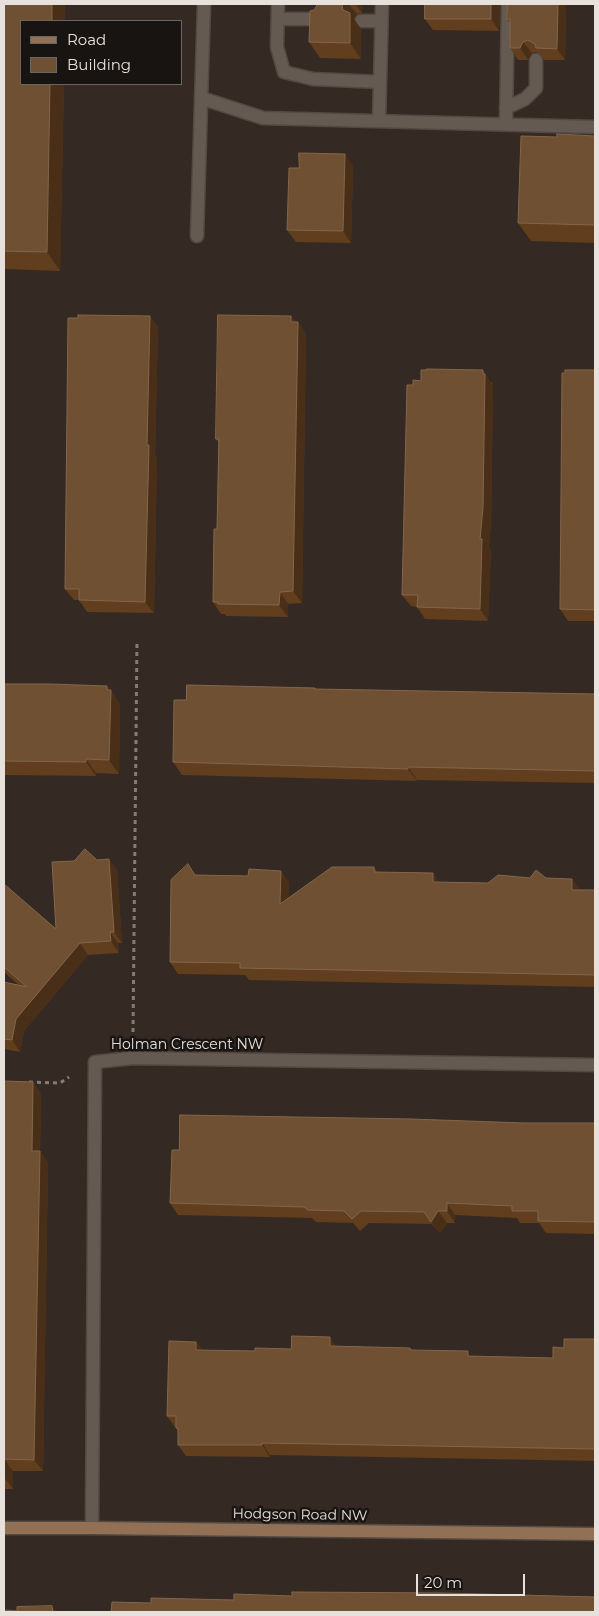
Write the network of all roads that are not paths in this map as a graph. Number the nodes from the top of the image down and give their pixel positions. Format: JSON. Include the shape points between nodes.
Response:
{"nodes":[{"id":1,"x":204,"y":4,"type":"edge"},
{"id":2,"x":278,"y":4,"type":"edge"},
{"id":3,"x":382,"y":4,"type":"edge"},
{"id":4,"x":508,"y":4,"type":"edge"},
{"id":5,"x":278,"y":18,"type":"junction"},
{"id":6,"x":321,"y":19,"type":"edge"},
{"id":7,"x":362,"y":21,"type":"dead end"},
{"id":8,"x":381,"y":21,"type":"junction"},
{"id":9,"x":536,"y":60,"type":"edge"},
{"id":10,"x":380,"y":82,"type":"junction"},
{"id":11,"x":201,"y":98,"type":"junction"},
{"id":12,"x":506,"y":108,"type":"junction"},
{"id":13,"x":380,"y":121,"type":"junction"},
{"id":14,"x":506,"y":124,"type":"junction"},
{"id":15,"x":595,"y":127,"type":"edge"},
{"id":16,"x":197,"y":236,"type":"dead end"},
{"id":17,"x":595,"y":1066,"type":"edge"},
{"id":18,"x":4,"y":1528,"type":"edge"},
{"id":19,"x":92,"y":1528,"type":"junction"},
{"id":20,"x":595,"y":1534,"type":"edge"}],
"edges":[{"from":1,"to":11,"type":"street"},
{"from":2,"to":5,"type":"street"},
{"from":3,"to":8,"type":"street"},
{"from":4,"to":12,"type":"street"},
{"from":5,"to":6,"type":"street"},
{"from":5,"to":10,"type":"street","via":[[277,48],[284,72],[313,80]]},
{"from":7,"to":8,"type":"street"},
{"from":8,"to":10,"type":"street"},
{"from":9,"to":12,"type":"street","via":[[536,88],[525,99]]},
{"from":10,"to":13,"type":"street"},
{"from":11,"to":13,"type":"street","via":[[263,118]]},
{"from":11,"to":16,"type":"street"},
{"from":12,"to":14,"type":"street"},
{"from":13,"to":14,"type":"street"},
{"from":14,"to":15,"type":"street"},
{"from":17,"to":19,"type":"street","name":"Holman Crescent NW","via":[[133,1058],[95,1062]]},
{"from":18,"to":19,"type":"street","name":"Hodgson Road NW"},
{"from":19,"to":20,"type":"street","name":"Hodgson Road NW"}]}
